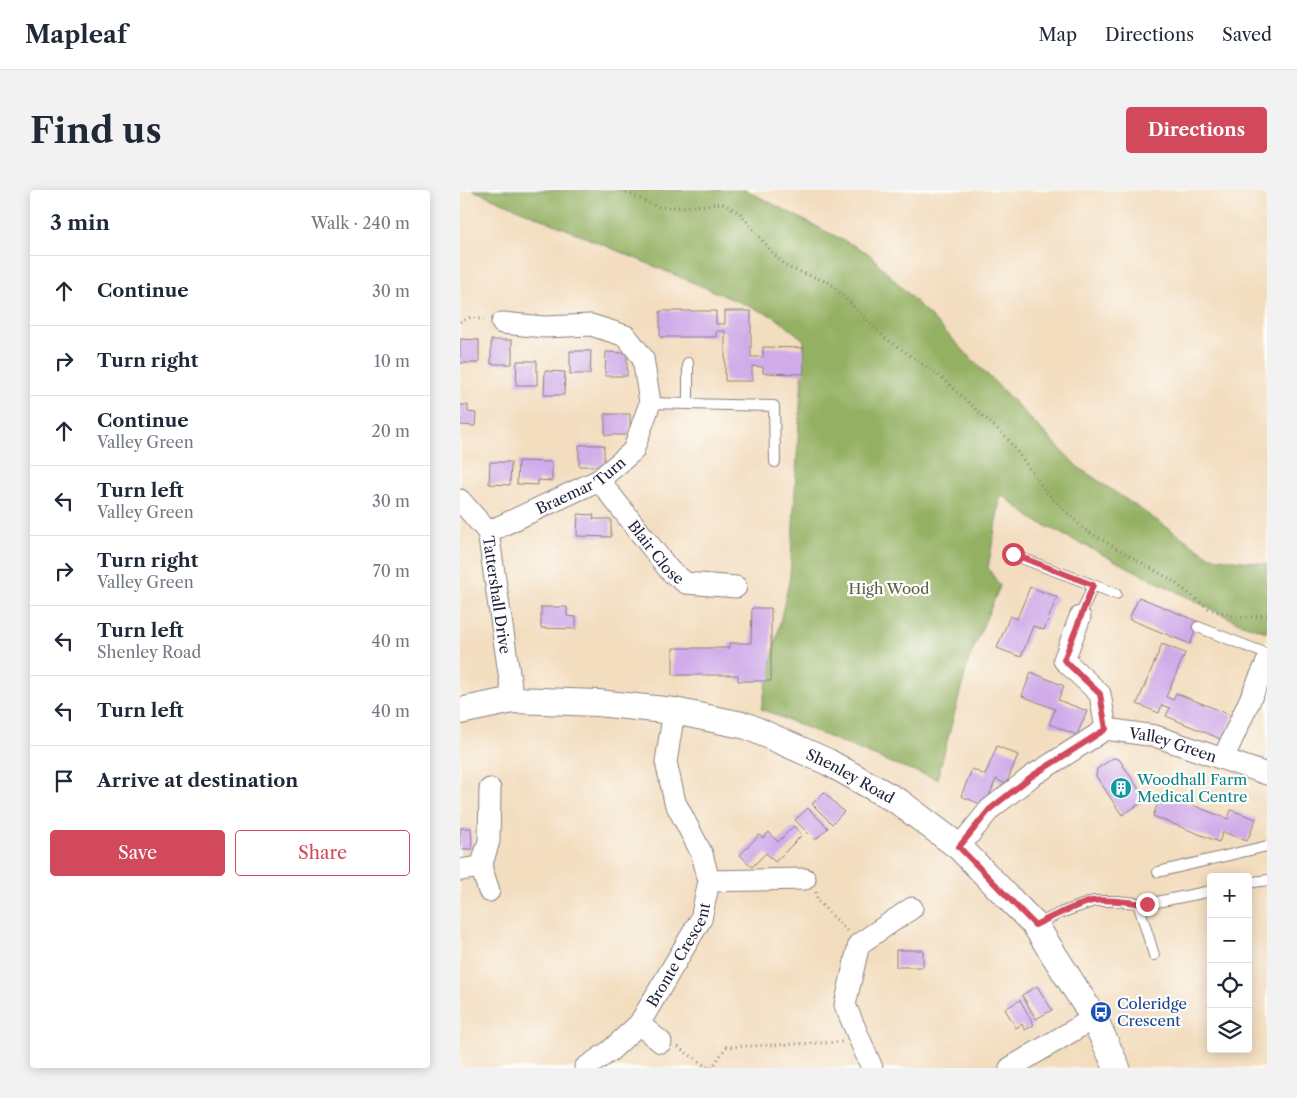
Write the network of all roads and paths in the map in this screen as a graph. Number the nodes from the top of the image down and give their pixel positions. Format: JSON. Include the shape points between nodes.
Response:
{"nodes":[{"id":1,"x":622,"y":190,"type":"edge"},
{"id":2,"x":460,"y":322,"type":"edge"},
{"id":3,"x":502,"y":324,"type":"joint"},
{"id":4,"x":688,"y":362,"type":"dead end"},
{"id":5,"x":650,"y":403,"type":"junction"},
{"id":6,"x":688,"y":404,"type":"junction"},
{"id":7,"x":775,"y":462,"type":"dead end"},
{"id":8,"x":599,"y":480,"type":"junction"},
{"id":9,"x":460,"y":500,"type":"edge"},
{"id":10,"x":488,"y":532,"type":"junction"},
{"id":11,"x":1013,"y":554,"type":"dead end"},
{"id":12,"x":1093,"y":585,"type":"junction"},
{"id":13,"x":736,"y":587,"type":"dead end"},
{"id":14,"x":1116,"y":594,"type":"dead end"},
{"id":15,"x":1267,"y":615,"type":"edge"},
{"id":16,"x":1080,"y":617,"type":"joint"},
{"id":17,"x":1198,"y":627,"type":"dead end"},
{"id":18,"x":1267,"y":654,"type":"edge"},
{"id":19,"x":1267,"y":662,"type":"edge"},
{"id":20,"x":513,"y":700,"type":"junction"},
{"id":21,"x":460,"y":710,"type":"edge"},
{"id":22,"x":674,"y":710,"type":"junction"},
{"id":23,"x":1106,"y":729,"type":"junction"},
{"id":24,"x":1223,"y":759,"type":"junction"},
{"id":25,"x":1267,"y":774,"type":"edge"},
{"id":26,"x":490,"y":789,"type":"dead end"},
{"id":27,"x":1267,"y":846,"type":"edge"},
{"id":28,"x":959,"y":847,"type":"junction"},
{"id":29,"x":481,"y":867,"type":"junction"},
{"id":30,"x":460,"y":870,"type":"edge"},
{"id":31,"x":1158,"y":872,"type":"dead end"},
{"id":32,"x":804,"y":879,"type":"joint"},
{"id":33,"x":1267,"y":880,"type":"edge"},
{"id":34,"x":710,"y":881,"type":"junction"},
{"id":35,"x":1252,"y":883,"type":"edge"},
{"id":36,"x":488,"y":890,"type":"dead end"},
{"id":37,"x":1207,"y":892,"type":"edge"},
{"id":38,"x":1138,"y":903,"type":"junction"},
{"id":39,"x":912,"y":908,"type":"dead end"},
{"id":40,"x":1035,"y":925,"type":"junction"},
{"id":41,"x":859,"y":944,"type":"junction"},
{"id":42,"x":1154,"y":955,"type":"dead end"},
{"id":43,"x":1094,"y":1018,"type":"junction"},
{"id":44,"x":639,"y":1024,"type":"junction"},
{"id":45,"x":661,"y":1042,"type":"joint"},
{"id":46,"x":860,"y":1042,"type":"junction"},
{"id":47,"x":585,"y":1068,"type":"edge"},
{"id":48,"x":708,"y":1068,"type":"edge"},
{"id":49,"x":712,"y":1068,"type":"edge"},
{"id":50,"x":872,"y":1068,"type":"edge"},
{"id":51,"x":1010,"y":1068,"type":"edge"},
{"id":52,"x":1117,"y":1068,"type":"edge"}],
"edges":[{"from":1,"to":15,"type":"path","via":[[658,207],[722,203],[740,213],[787,267],[830,283],[885,338],[949,383],[1007,438],[1046,493],[1085,530],[1170,579],[1209,608],[1240,618]]},
{"from":2,"to":3,"type":"path","via":[[470,317]]},
{"from":3,"to":5,"type":"street","name":"Braemar Turn","via":[[544,327],[591,325],[626,336],[643,358]]},
{"from":4,"to":6,"type":"lane"},
{"from":5,"to":6,"type":"lane"},
{"from":5,"to":8,"type":"street","name":"Braemar Turn","via":[[633,450]]},
{"from":6,"to":7,"type":"lane","via":[[774,406]]},
{"from":8,"to":10,"type":"street","name":"Braemar Turn"},
{"from":8,"to":13,"type":"street","name":"Blair Close","via":[[670,571],[686,583]]},
{"from":9,"to":10,"type":"street","name":"Tattershall Drive"},
{"from":10,"to":20,"type":"street","name":"Tattershall Drive"},
{"from":11,"to":12,"type":"lane"},
{"from":12,"to":14,"type":"lane"},
{"from":12,"to":16,"type":"lane"},
{"from":16,"to":23,"type":"street","via":[[1064,660],[1100,694]]},
{"from":17,"to":18,"type":"lane"},
{"from":19,"to":24,"type":"street"},
{"from":20,"to":21,"type":"street","name":"Shenley Road"},
{"from":20,"to":22,"type":"street","name":"Shenley Road"},
{"from":22,"to":28,"type":"street","name":"Shenley Road","via":[[747,726],[826,761],[899,802]]},
{"from":22,"to":34,"type":"street","name":"Bronte Crescent","via":[[666,762],[675,802],[702,854]]},
{"from":23,"to":24,"type":"street","name":"Valley Green","via":[[1155,736]]},
{"from":23,"to":28,"type":"street","via":[[1025,781],[990,809]]},
{"from":24,"to":25,"type":"street","name":"Valley Green"},
{"from":26,"to":29,"type":"street","via":[[489,842]]},
{"from":27,"to":31,"type":"lane"},
{"from":28,"to":40,"type":"street","name":"Shenley Road"},
{"from":29,"to":30,"type":"street"},
{"from":29,"to":36,"type":"street"},
{"from":32,"to":34,"type":"street","name":"Bronte Crescent"},
{"from":32,"to":41,"type":"path","via":[[816,888],[817,900]]},
{"from":33,"to":35,"type":"lane"},
{"from":34,"to":44,"type":"street","name":"Bronte Crescent","via":[[701,920]]},
{"from":37,"to":38,"type":"lane"},
{"from":38,"to":40,"type":"lane","via":[[1094,901]]},
{"from":38,"to":42,"type":"lane"},
{"from":39,"to":41,"type":"street"},
{"from":40,"to":43,"type":"street","name":"Shenley Road"},
{"from":41,"to":46,"type":"street","via":[[845,1005]]},
{"from":43,"to":51,"type":"street"},
{"from":43,"to":52,"type":"street","name":"Shenley Road"},
{"from":44,"to":45,"type":"street","name":"Bronte Crescent"},
{"from":44,"to":47,"type":"street","name":"Bronte Crescent","via":[[610,1051]]},
{"from":45,"to":48,"type":"path","via":[[672,1044]]},
{"from":46,"to":49,"type":"path","via":[[726,1047]]},
{"from":46,"to":50,"type":"street"}]}
